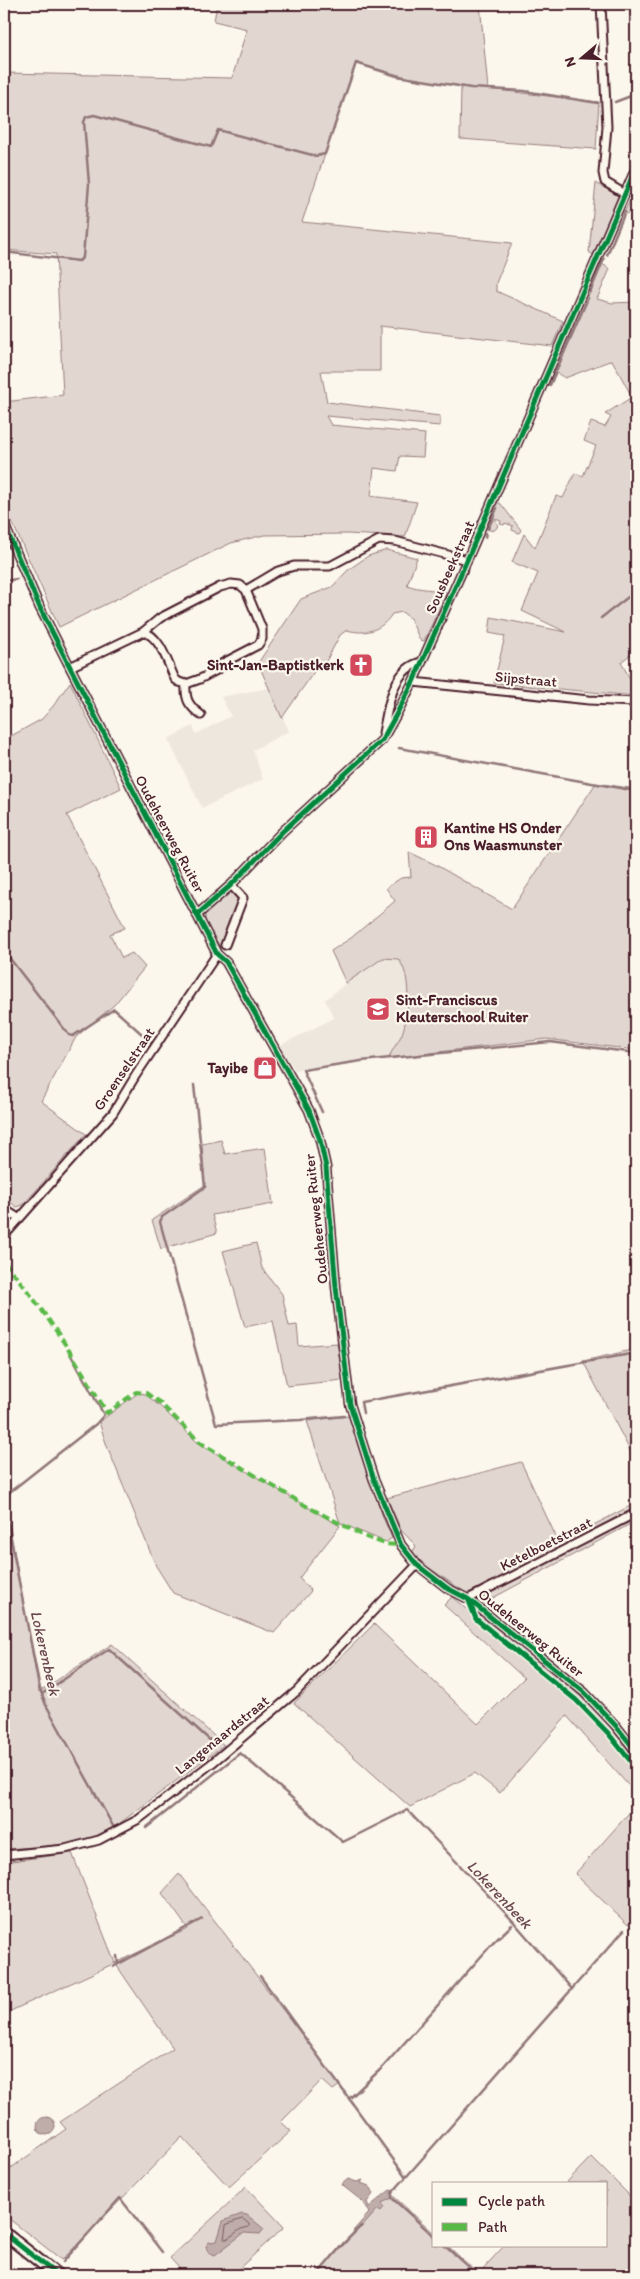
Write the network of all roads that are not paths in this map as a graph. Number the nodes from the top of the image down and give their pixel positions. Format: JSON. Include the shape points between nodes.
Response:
{"nodes":[{"id":1,"x":601,"y":4,"type":"edge"},
{"id":2,"x":636,"y":168,"type":"edge"},
{"id":3,"x":625,"y":194,"type":"junction"},
{"id":4,"x":4,"y":524,"type":"edge"},
{"id":5,"x":467,"y":560,"type":"junction"},
{"id":6,"x":246,"y":590,"type":"junction"},
{"id":7,"x":144,"y":632,"type":"junction"},
{"id":8,"x":422,"y":662,"type":"junction"},
{"id":9,"x":70,"y":667,"type":"junction"},
{"id":10,"x":414,"y":682,"type":"junction"},
{"id":11,"x":186,"y":684,"type":"junction"},
{"id":12,"x":636,"y":702,"type":"edge"},
{"id":13,"x":201,"y":714,"type":"dead end"},
{"id":14,"x":382,"y":740,"type":"junction"},
{"id":15,"x":231,"y":885,"type":"junction"},
{"id":16,"x":198,"y":914,"type":"junction"},
{"id":17,"x":225,"y":945,"type":"dead end"},
{"id":18,"x":217,"y":954,"type":"junction"},
{"id":19,"x":4,"y":1209,"type":"edge"},
{"id":20,"x":18,"y":1218,"type":"junction"},
{"id":21,"x":4,"y":1236,"type":"edge"},
{"id":22,"x":636,"y":1513,"type":"edge"},
{"id":23,"x":417,"y":1565,"type":"junction"},
{"id":24,"x":468,"y":1599,"type":"junction"},
{"id":25,"x":636,"y":1751,"type":"edge"},
{"id":26,"x":4,"y":1855,"type":"edge"},
{"id":27,"x":4,"y":2233,"type":"edge"},
{"id":28,"x":57,"y":2275,"type":"edge"}],
"edges":[{"from":1,"to":3,"type":"street","via":[[608,127],[603,173],[605,182]]},
{"from":2,"to":3,"type":"street","name":"Sousbeekstraat"},
{"from":3,"to":5,"type":"street","name":"Sousbeekstraat"},
{"from":4,"to":9,"type":"street","name":"Oudeheerweg Ruiter","via":[[40,608]]},
{"from":5,"to":6,"type":"street","via":[[395,541],[379,540],[330,566],[294,566],[278,571]]},
{"from":5,"to":8,"type":"street","name":"Sousbeekstraat"},
{"from":6,"to":7,"type":"street","via":[[240,585],[220,587],[160,618]]},
{"from":6,"to":11,"type":"street","via":[[262,629],[262,639],[258,645],[223,663],[217,670]]},
{"from":7,"to":9,"type":"street"},
{"from":7,"to":11,"type":"street","via":[[156,639],[176,679]]},
{"from":8,"to":10,"type":"street","name":"Sousbeekstraat"},
{"from":8,"to":14,"type":"street","name":"Sousbeekstraat","via":[[414,664],[390,696]]},
{"from":9,"to":16,"type":"street","name":"Oudeheerweg Ruiter"},
{"from":10,"to":12,"type":"street","name":"Sijpstraat"},
{"from":10,"to":14,"type":"street","name":"Sousbeekstraat"},
{"from":11,"to":13,"type":"street","via":[[189,706]]},
{"from":14,"to":15,"type":"street","name":"Sousbeekstraat","via":[[282,832]]},
{"from":15,"to":16,"type":"street","name":"Sousbeekstraat"},
{"from":15,"to":17,"type":"street","via":[[244,898]]},
{"from":16,"to":18,"type":"street","name":"Oudeheerweg Ruiter"},
{"from":18,"to":20,"type":"street","name":"Groenselstraat","via":[[113,1113]]},
{"from":18,"to":23,"type":"street","name":"Oudeheerweg Ruiter","via":[[226,962],[309,1110],[320,1140],[326,1167],[350,1404],[393,1529]]},
{"from":19,"to":20,"type":"street"},
{"from":20,"to":21,"type":"street","name":"Groenselstraat"},
{"from":22,"to":24,"type":"street","name":"Ketelboetstraat"},
{"from":23,"to":24,"type":"street","name":"Oudeheerweg Ruiter"},
{"from":23,"to":26,"type":"street","name":"Langenaardstraat","via":[[297,1691],[139,1819],[99,1840],[64,1849]]},
{"from":24,"to":25,"type":"street","name":"Oudeheerweg Ruiter","via":[[584,1692]]},
{"from":27,"to":28,"type":"main road"}]}
